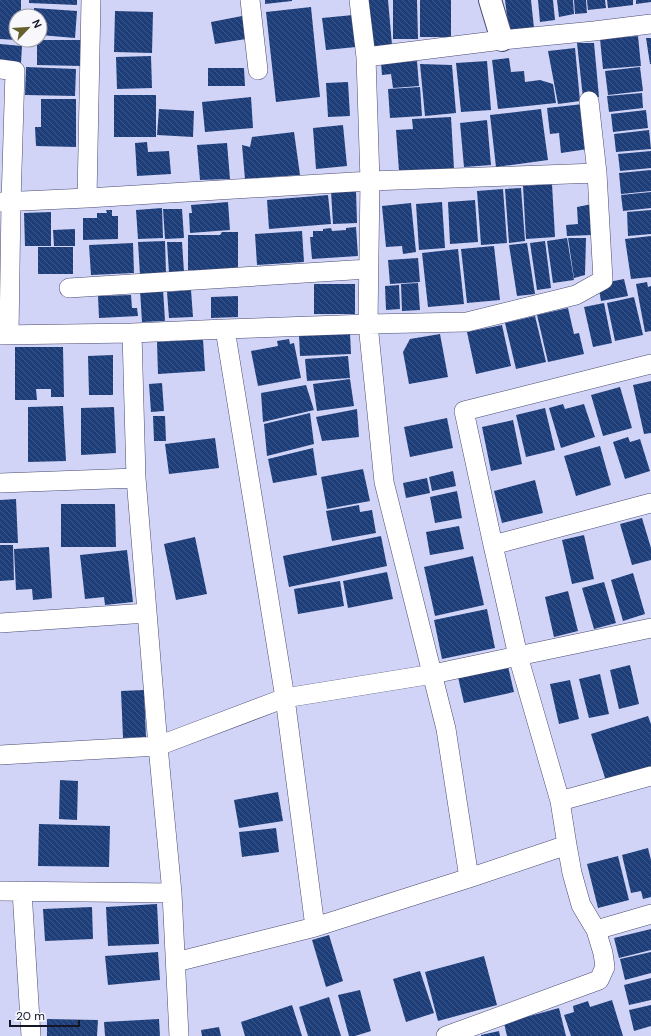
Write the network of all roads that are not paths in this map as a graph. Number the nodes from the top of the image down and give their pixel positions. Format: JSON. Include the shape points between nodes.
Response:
{"nodes":[{"id":1,"x":91,"y":0,"type":"edge"},
{"id":2,"x":250,"y":0,"type":"edge"},
{"id":3,"x":359,"y":0,"type":"edge"},
{"id":4,"x":490,"y":0,"type":"edge"},
{"id":5,"x":651,"y":24,"type":"edge"},
{"id":6,"x":502,"y":40,"type":"junction"},
{"id":7,"x":366,"y":57,"type":"junction"},
{"id":8,"x":0,"y":69,"type":"edge"},
{"id":9,"x":258,"y":70,"type":"dead end"},
{"id":10,"x":589,"y":101,"type":"dead end"},
{"id":11,"x":597,"y":173,"type":"junction"},
{"id":12,"x":370,"y":181,"type":"junction"},
{"id":13,"x":87,"y":198,"type":"junction"},
{"id":14,"x":5,"y":202,"type":"edge"},
{"id":15,"x":368,"y":269,"type":"junction"},
{"id":16,"x":69,"y":288,"type":"dead end"},
{"id":17,"x":368,"y":324,"type":"junction"},
{"id":18,"x":226,"y":329,"type":"junction"},
{"id":19,"x":132,"y":333,"type":"junction"},
{"id":20,"x":5,"y":335,"type":"edge"},
{"id":21,"x":651,"y":364,"type":"edge"},
{"id":22,"x":136,"y":478,"type":"junction"},
{"id":23,"x":0,"y":483,"type":"edge"},
{"id":24,"x":651,"y":503,"type":"edge"},
{"id":25,"x":493,"y":545,"type":"junction"},
{"id":26,"x":147,"y":613,"type":"junction"},
{"id":27,"x":0,"y":623,"type":"edge"},
{"id":28,"x":651,"y":628,"type":"edge"},
{"id":29,"x":518,"y":656,"type":"junction"},
{"id":30,"x":433,"y":674,"type":"junction"},
{"id":31,"x":285,"y":698,"type":"junction"},
{"id":32,"x":158,"y":746,"type":"junction"},
{"id":33,"x":0,"y":755,"type":"edge"},
{"id":34,"x":651,"y":776,"type":"edge"},
{"id":35,"x":560,"y":801,"type":"junction"},
{"id":36,"x":566,"y":845,"type":"junction"},
{"id":37,"x":469,"y":878,"type":"junction"},
{"id":38,"x":0,"y":891,"type":"edge"},
{"id":39,"x":22,"y":891,"type":"junction"},
{"id":40,"x":172,"y":893,"type":"junction"},
{"id":41,"x":651,"y":914,"type":"edge"},
{"id":42,"x":315,"y":927,"type":"junction"},
{"id":43,"x":596,"y":930,"type":"junction"},
{"id":44,"x":176,"y":962,"type":"junction"},
{"id":45,"x":31,"y":1036,"type":"edge"},
{"id":46,"x":179,"y":1036,"type":"edge"},
{"id":47,"x":446,"y":1036,"type":"edge"}],
"edges":[{"from":1,"to":13,"type":"street"},
{"from":2,"to":9,"type":"street"},
{"from":3,"to":7,"type":"street"},
{"from":4,"to":6,"type":"street"},
{"from":5,"to":6,"type":"street"},
{"from":6,"to":7,"type":"street"},
{"from":7,"to":12,"type":"street"},
{"from":8,"to":14,"type":"street","via":[[15,71]]},
{"from":10,"to":11,"type":"street"},
{"from":11,"to":12,"type":"street"},
{"from":11,"to":17,"type":"street","via":[[603,280],[576,295],[467,322]]},
{"from":12,"to":13,"type":"street"},
{"from":12,"to":15,"type":"street"},
{"from":13,"to":14,"type":"street"},
{"from":14,"to":20,"type":"street"},
{"from":15,"to":16,"type":"street"},
{"from":15,"to":17,"type":"street"},
{"from":17,"to":18,"type":"street"},
{"from":17,"to":30,"type":"street","via":[[384,482]]},
{"from":18,"to":19,"type":"street"},
{"from":18,"to":31,"type":"street"},
{"from":19,"to":20,"type":"street"},
{"from":19,"to":22,"type":"street"},
{"from":21,"to":25,"type":"street","via":[[464,411]]},
{"from":22,"to":23,"type":"street"},
{"from":22,"to":26,"type":"street"},
{"from":24,"to":25,"type":"street"},
{"from":25,"to":29,"type":"street"},
{"from":26,"to":27,"type":"street"},
{"from":26,"to":32,"type":"street"},
{"from":28,"to":29,"type":"street"},
{"from":29,"to":30,"type":"street"},
{"from":29,"to":35,"type":"street"},
{"from":30,"to":31,"type":"street"},
{"from":30,"to":37,"type":"street","via":[[446,729]]},
{"from":31,"to":32,"type":"street"},
{"from":31,"to":42,"type":"street"},
{"from":32,"to":33,"type":"street"},
{"from":32,"to":40,"type":"street"},
{"from":34,"to":35,"type":"street"},
{"from":35,"to":36,"type":"street"},
{"from":36,"to":37,"type":"street"},
{"from":36,"to":43,"type":"street","via":[[581,905]]},
{"from":37,"to":42,"type":"street"},
{"from":38,"to":39,"type":"street"},
{"from":39,"to":40,"type":"street"},
{"from":39,"to":45,"type":"street"},
{"from":40,"to":44,"type":"street"},
{"from":41,"to":43,"type":"street"},
{"from":42,"to":44,"type":"street"},
{"from":43,"to":47,"type":"street","via":[[605,967],[599,980]]},
{"from":44,"to":46,"type":"street"}]}
